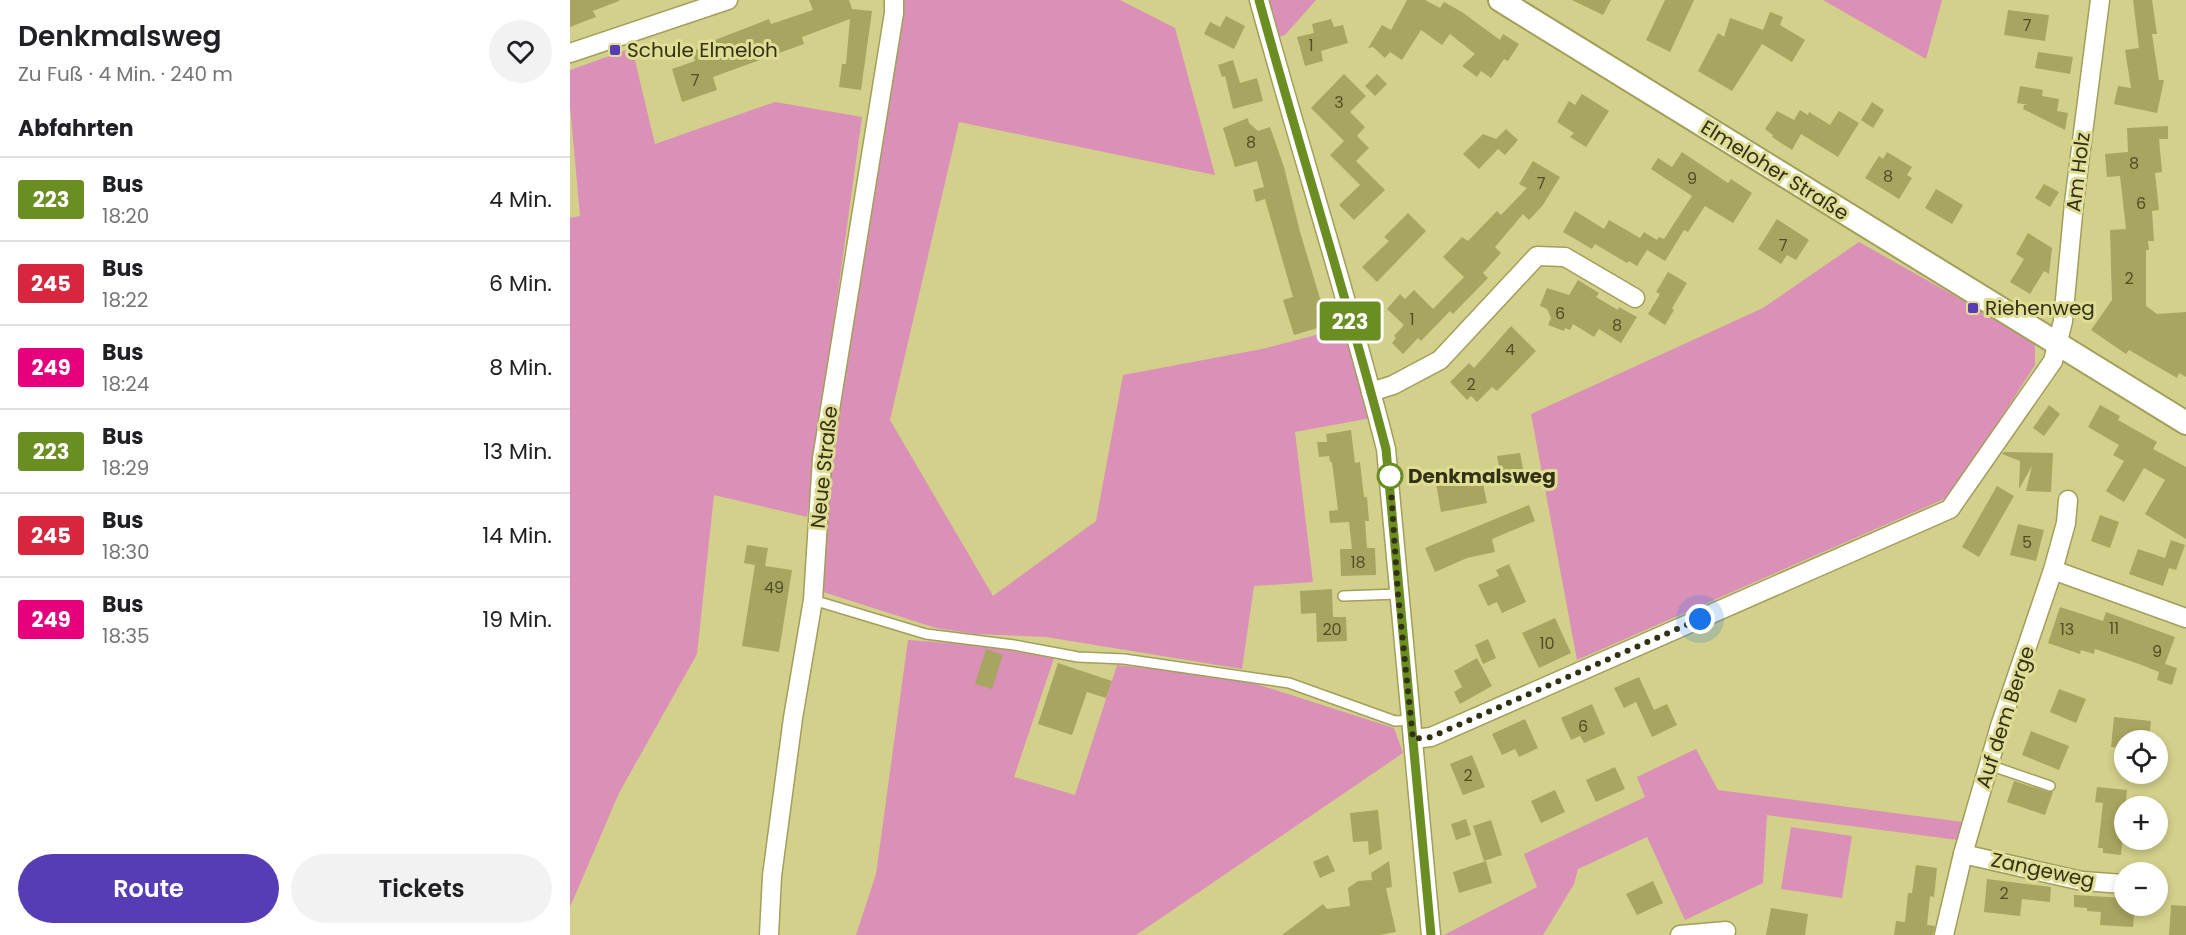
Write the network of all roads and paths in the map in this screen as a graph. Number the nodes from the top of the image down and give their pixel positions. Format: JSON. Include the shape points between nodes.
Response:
{"nodes":[{"id":1,"x":728,"y":0,"type":"edge"},
{"id":2,"x":894,"y":0,"type":"edge"},
{"id":3,"x":1259,"y":0,"type":"edge"},
{"id":4,"x":1500,"y":0,"type":"edge"},
{"id":5,"x":2100,"y":0,"type":"edge"},
{"id":6,"x":570,"y":53,"type":"edge"},
{"id":7,"x":1635,"y":298,"type":"dead end"},
{"id":8,"x":2054,"y":341,"type":"junction"},
{"id":9,"x":1371,"y":392,"type":"junction"},
{"id":10,"x":2186,"y":423,"type":"edge"},
{"id":11,"x":2068,"y":500,"type":"dead end"},
{"id":12,"x":2053,"y":570,"type":"junction"},
{"id":13,"x":1398,"y":594,"type":"junction"},
{"id":14,"x":1343,"y":597,"type":"dead end"},
{"id":15,"x":813,"y":600,"type":"junction"},
{"id":16,"x":2186,"y":618,"type":"edge"},
{"id":17,"x":1412,"y":720,"type":"junction"},
{"id":18,"x":1413,"y":739,"type":"junction"},
{"id":19,"x":1989,"y":765,"type":"junction"},
{"id":20,"x":2050,"y":786,"type":"dead end"},
{"id":21,"x":1963,"y":854,"type":"junction"},
{"id":22,"x":2114,"y":883,"type":"edge"},
{"id":23,"x":1726,"y":931,"type":"dead end"},
{"id":24,"x":769,"y":935,"type":"edge"},
{"id":25,"x":1431,"y":935,"type":"edge"},
{"id":26,"x":1680,"y":935,"type":"edge"},
{"id":27,"x":1944,"y":935,"type":"edge"}],
"edges":[{"from":1,"to":6,"type":"street"},
{"from":2,"to":15,"type":"street","name":"Neue Straße","via":[[822,459]]},
{"from":3,"to":9,"type":"street"},
{"from":4,"to":8,"type":"street","name":"Elmeloher Straße"},
{"from":5,"to":8,"type":"street","name":"Am Holz","via":[[2063,321]]},
{"from":7,"to":9,"type":"street","via":[[1565,257],[1537,255],[1440,360],[1394,385]]},
{"from":8,"to":10,"type":"street","name":"Elmeloher Straße"},
{"from":8,"to":18,"type":"street","via":[[2053,361],[1950,509],[1431,737]]},
{"from":9,"to":13,"type":"street","via":[[1386,449]]},
{"from":11,"to":12,"type":"street","name":"Auf dem Berge"},
{"from":12,"to":16,"type":"street"},
{"from":12,"to":19,"type":"street","name":"Auf dem Berge"},
{"from":13,"to":14,"type":"lane"},
{"from":13,"to":17,"type":"street"},
{"from":15,"to":17,"type":"lane","via":[[926,634],[1289,683],[1395,721]]},
{"from":15,"to":24,"type":"street","name":"Neue Straße","via":[[772,876]]},
{"from":17,"to":18,"type":"street"},
{"from":18,"to":25,"type":"street"},
{"from":19,"to":20,"type":"lane"},
{"from":19,"to":21,"type":"street","name":"Auf dem Berge"},
{"from":21,"to":22,"type":"street","name":"Zangeweg","via":[[2082,881]]},
{"from":21,"to":27,"type":"street","name":"Auf dem Berge"},
{"from":23,"to":26,"type":"street"}]}
